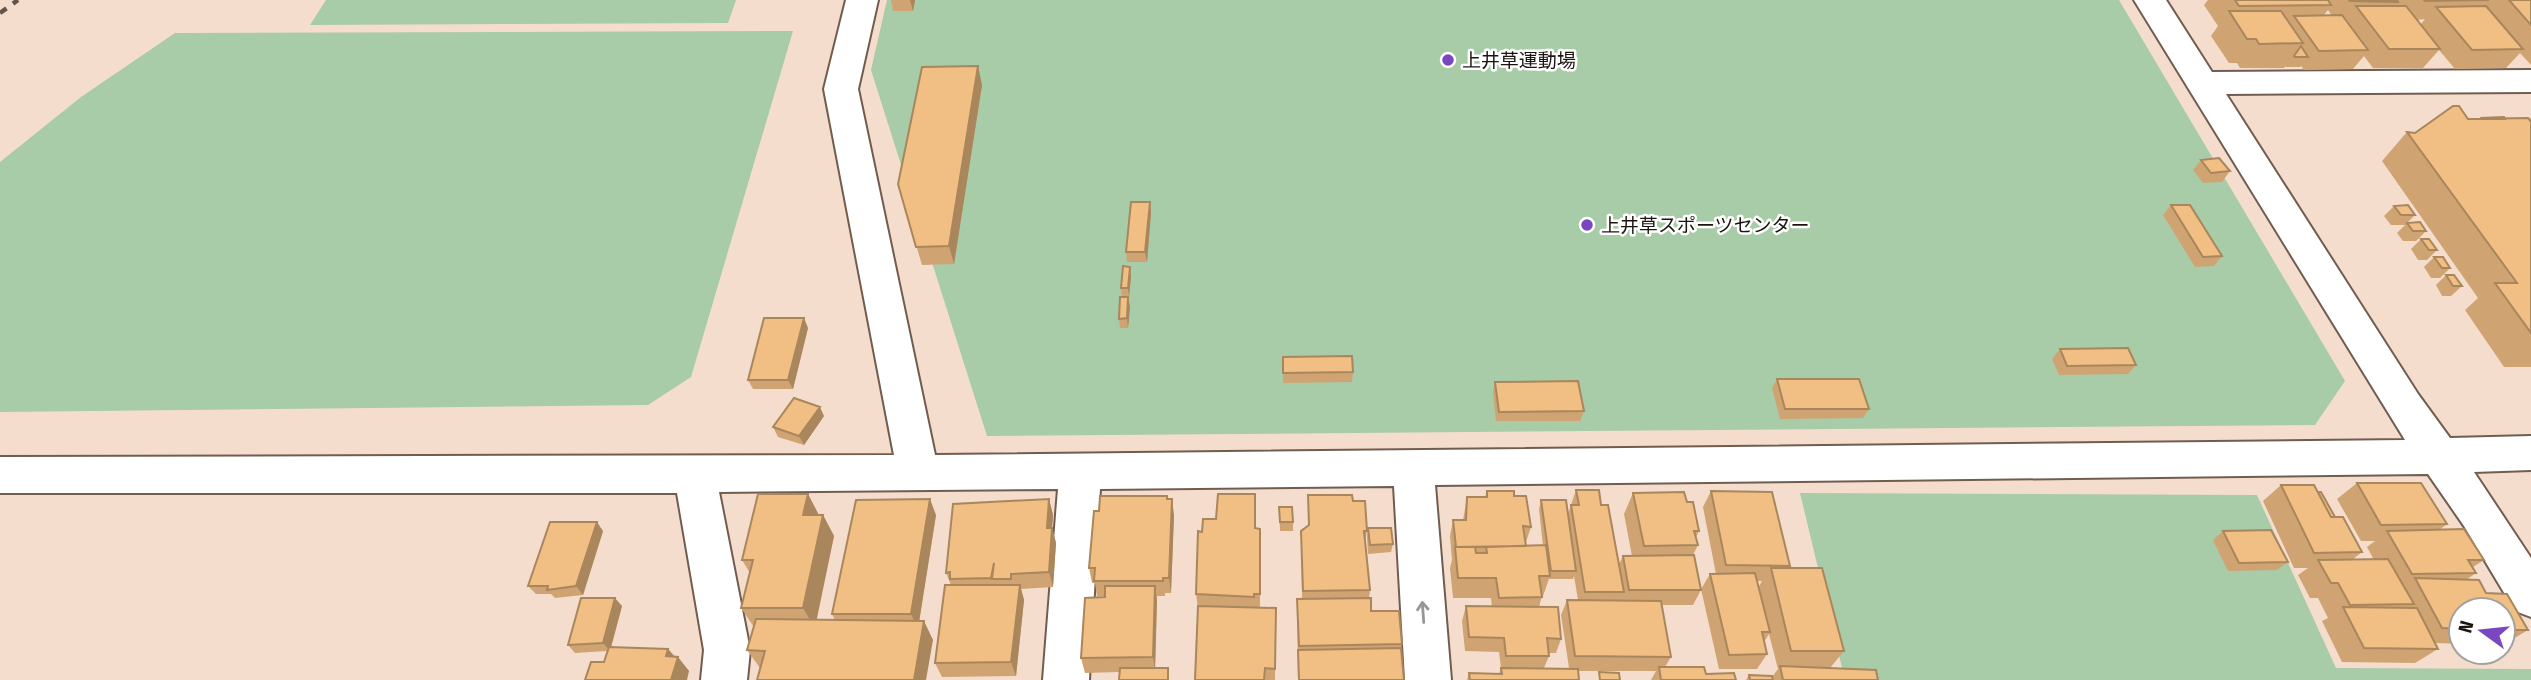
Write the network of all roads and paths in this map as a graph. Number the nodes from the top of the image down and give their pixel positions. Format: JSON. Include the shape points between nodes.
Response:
{"nodes":[{"id":1,"x":862,"y":0,"type":"edge"},
{"id":2,"x":2150,"y":0,"type":"edge"},
{"id":3,"x":2531,"y":81,"type":"edge"},
{"id":4,"x":2200,"y":83,"type":"junction"},
{"id":5,"x":2531,"y":453,"type":"edge"},
{"id":6,"x":2438,"y":455,"type":"junction"},
{"id":7,"x":1413,"y":467,"type":"junction"},
{"id":8,"x":1080,"y":469,"type":"junction"},
{"id":9,"x":918,"y":471,"type":"junction"},
{"id":10,"x":0,"y":475,"type":"edge"},
{"id":11,"x":695,"y":475,"type":"junction"},
{"id":12,"x":2531,"y":597,"type":"edge"},
{"id":13,"x":724,"y":680,"type":"edge"},
{"id":14,"x":1066,"y":680,"type":"edge"},
{"id":15,"x":1428,"y":680,"type":"edge"}],
"edges":[{"from":1,"to":9,"type":"street","via":[[841,89]]},
{"from":2,"to":4,"type":"street"},
{"from":3,"to":4,"type":"street"},
{"from":4,"to":6,"type":"street"},
{"from":5,"to":6,"type":"street"},
{"from":6,"to":7,"type":"street"},
{"from":6,"to":12,"type":"street"},
{"from":7,"to":8,"type":"street"},
{"from":15,"to":7,"type":"street","one_way":true},
{"from":8,"to":9,"type":"street"},
{"from":8,"to":14,"type":"street"},
{"from":9,"to":11,"type":"street"},
{"from":10,"to":11,"type":"street"},
{"from":11,"to":13,"type":"street","via":[[727,650]]}]}
